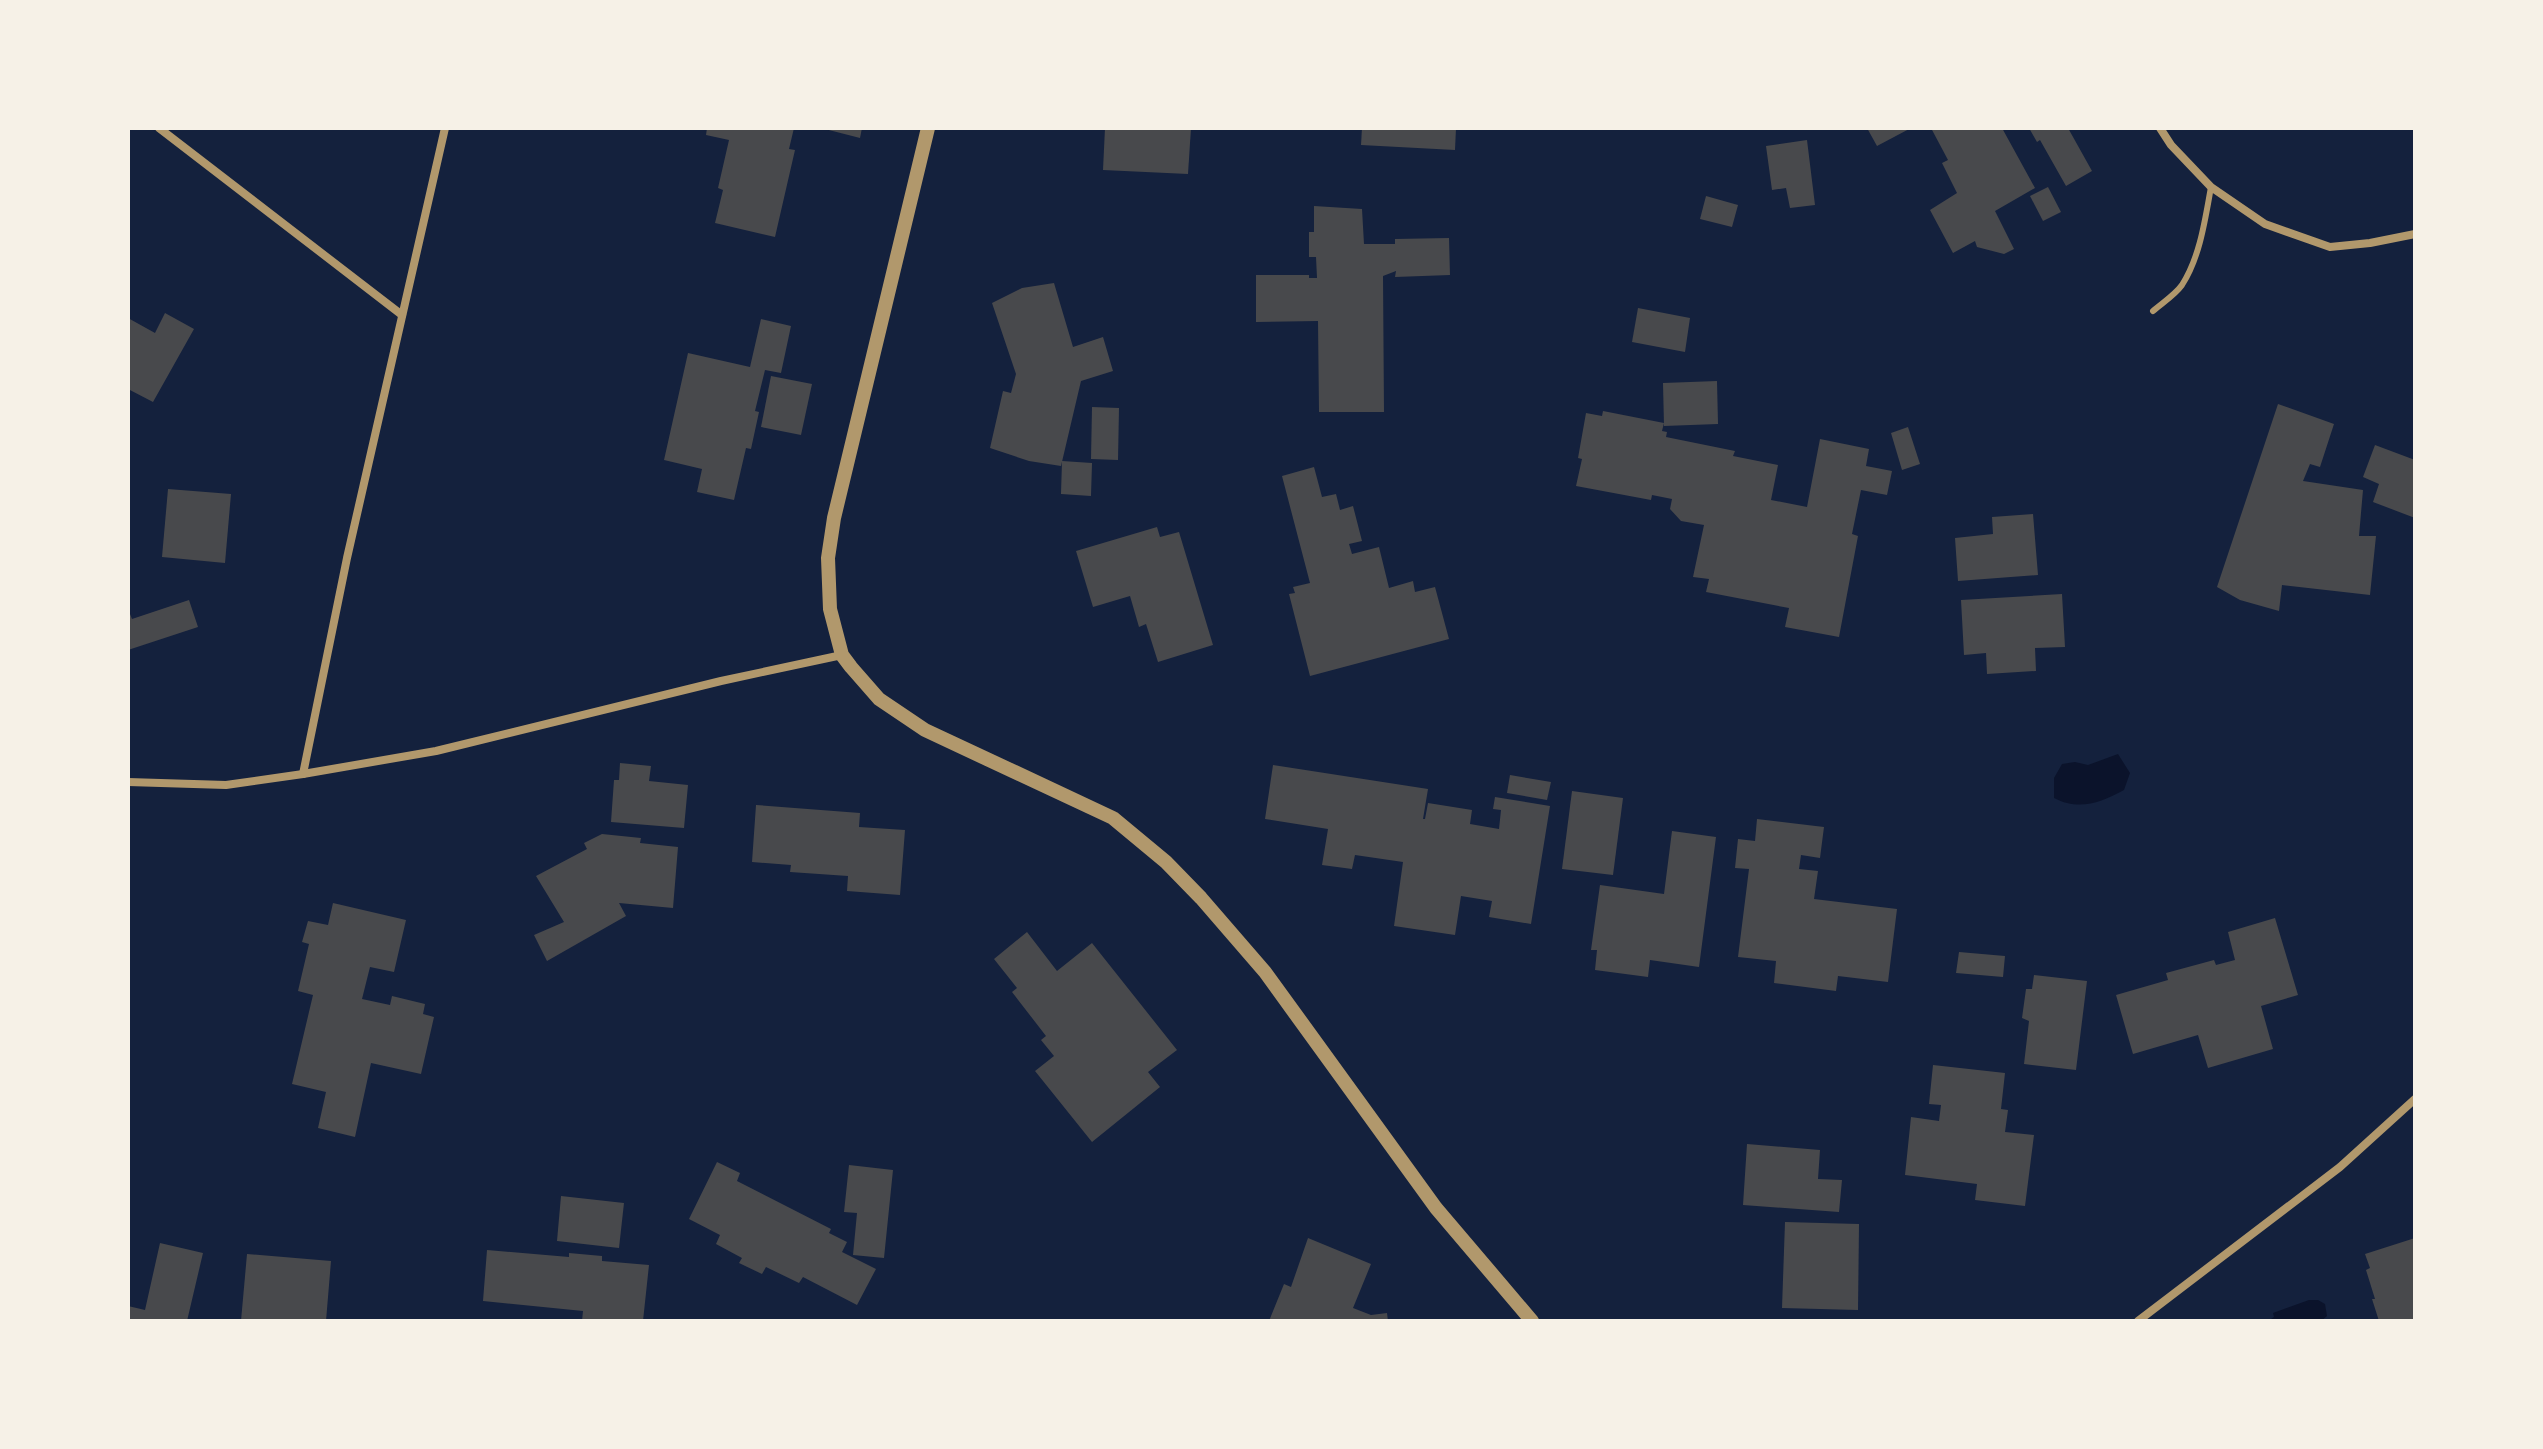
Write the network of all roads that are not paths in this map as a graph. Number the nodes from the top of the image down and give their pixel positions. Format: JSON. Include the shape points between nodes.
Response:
{"nodes":[{"id":1,"x":159,"y":128,"type":"edge"},
{"id":2,"x":445,"y":128,"type":"edge"},
{"id":3,"x":928,"y":128,"type":"edge"},
{"id":4,"x":2160,"y":128,"type":"edge"},
{"id":5,"x":2211,"y":187,"type":"junction"},
{"id":6,"x":2415,"y":234,"type":"edge"},
{"id":7,"x":2153,"y":311,"type":"dead end"},
{"id":8,"x":402,"y":315,"type":"junction"},
{"id":9,"x":842,"y":655,"type":"junction"},
{"id":10,"x":303,"y":774,"type":"junction"},
{"id":11,"x":128,"y":782,"type":"edge"},
{"id":12,"x":2415,"y":1099,"type":"edge"},
{"id":13,"x":1532,"y":1321,"type":"edge"},
{"id":14,"x":2138,"y":1321,"type":"edge"}],
"edges":[{"from":1,"to":8,"type":"street"},
{"from":2,"to":8,"type":"street"},
{"from":3,"to":9,"type":"street","via":[[834,518],[828,585]]},
{"from":4,"to":5,"type":"street"},
{"from":5,"to":6,"type":"street","via":[[2265,224],[2330,247]]},
{"from":5,"to":7,"type":"lane","via":[[2193,262],[2180,287]]},
{"from":8,"to":10,"type":"street"},
{"from":9,"to":10,"type":"street","via":[[436,751]]},
{"from":9,"to":13,"type":"street","via":[[879,699],[925,730],[1113,818],[1166,862],[1265,972],[1436,1208]]},
{"from":10,"to":11,"type":"street","via":[[226,785]]},
{"from":12,"to":14,"type":"street","via":[[2340,1167]]}]}
